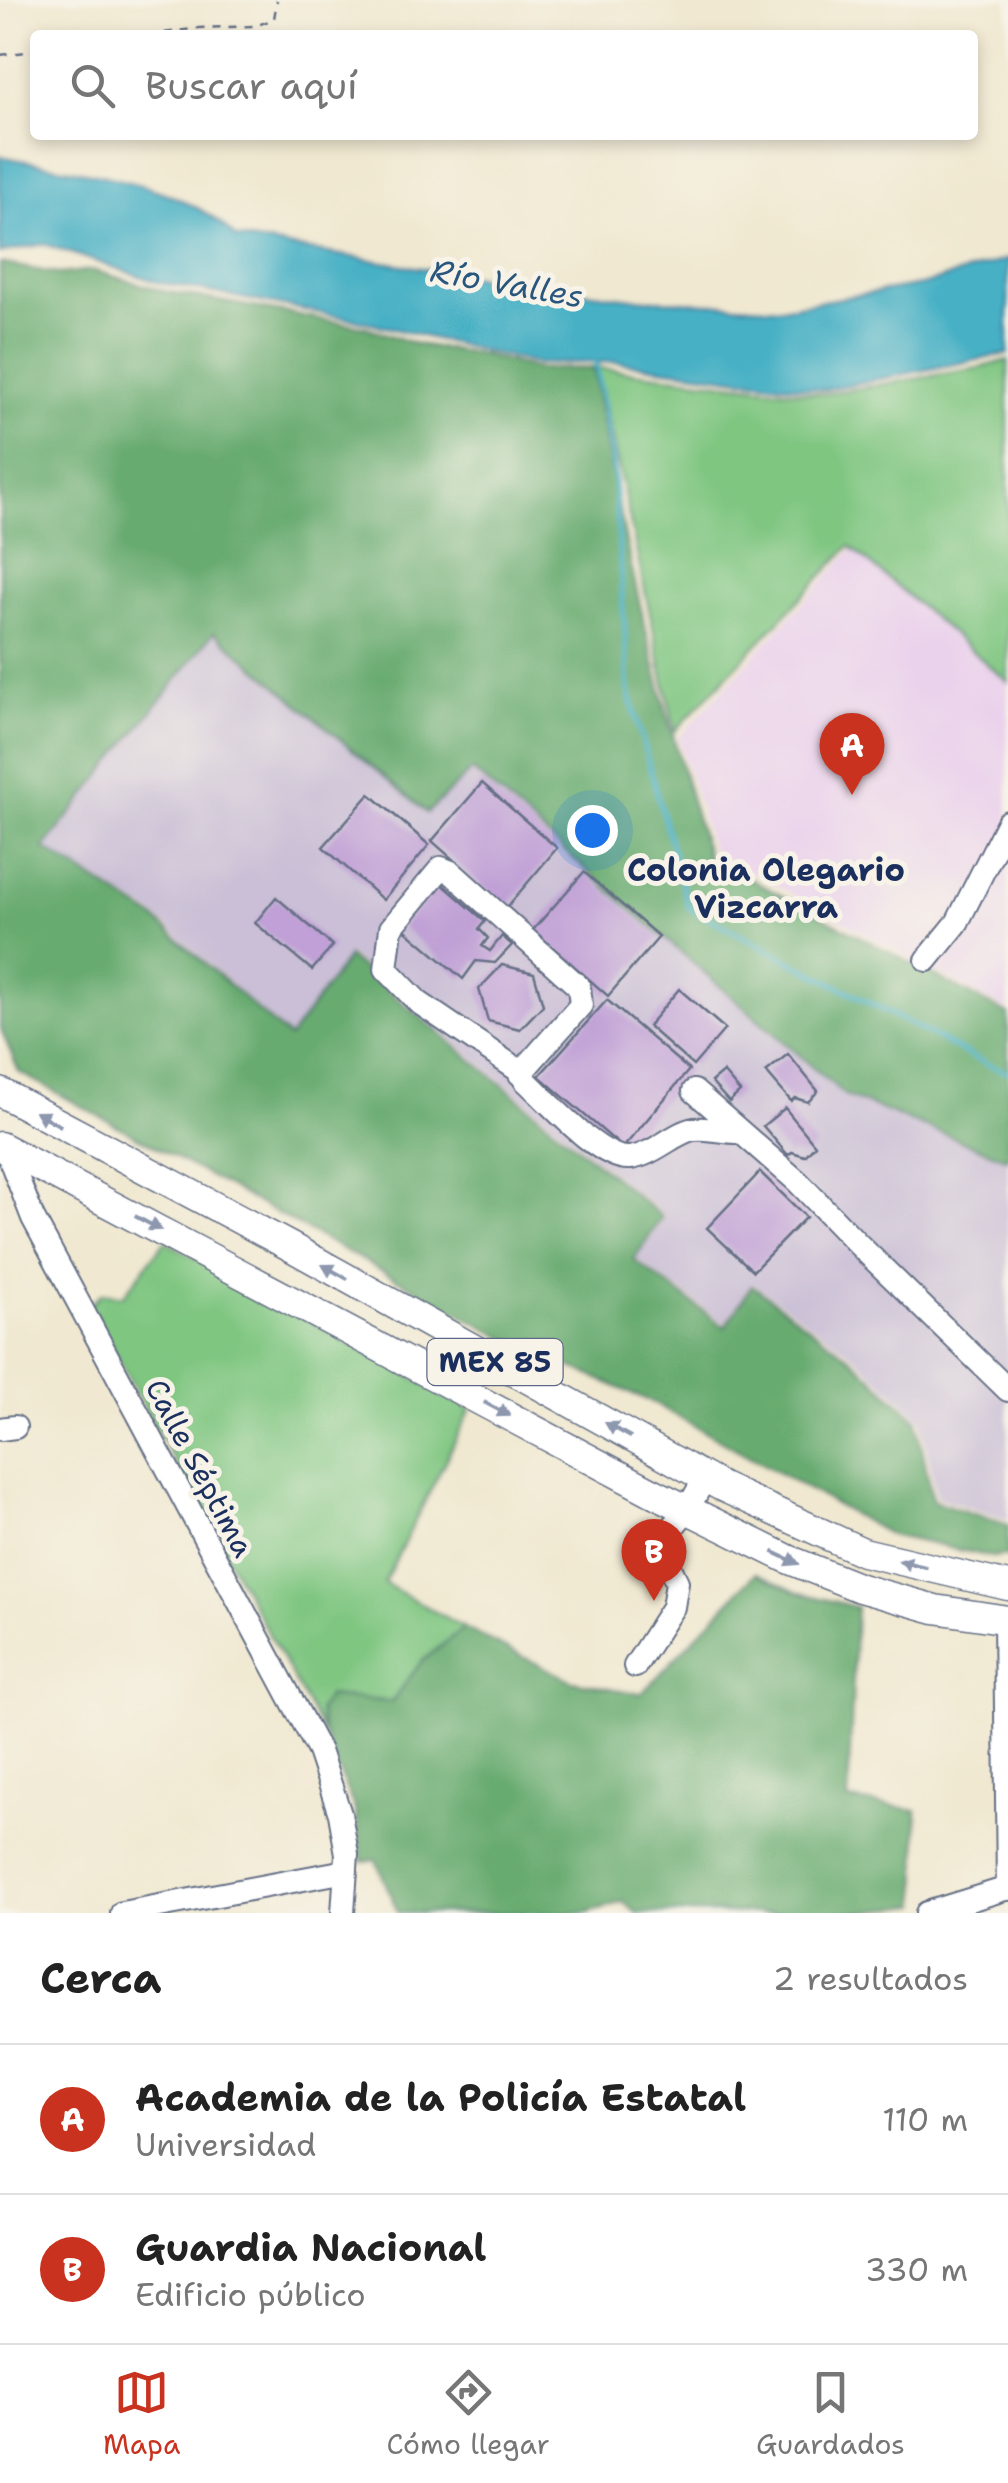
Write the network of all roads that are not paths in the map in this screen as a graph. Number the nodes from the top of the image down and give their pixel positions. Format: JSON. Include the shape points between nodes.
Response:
{"nodes":[{"id":1,"x":1008,"y":822,"type":"edge"},
{"id":2,"x":928,"y":960,"type":"dead end"},
{"id":3,"x":520,"y":1074,"type":"junction"},
{"id":4,"x":694,"y":1091,"type":"dead end"},
{"id":5,"x":0,"y":1092,"type":"edge"},
{"id":6,"x":741,"y":1132,"type":"junction"},
{"id":7,"x":3,"y":1148,"type":"edge"},
{"id":8,"x":1008,"y":1390,"type":"edge"},
{"id":9,"x":705,"y":1478,"type":"junction"},
{"id":10,"x":688,"y":1510,"type":"junction"},
{"id":11,"x":1008,"y":1586,"type":"edge"},
{"id":12,"x":1007,"y":1620,"type":"edge"},
{"id":13,"x":634,"y":1666,"type":"dead end"},
{"id":14,"x":346,"y":1871,"type":"junction"},
{"id":15,"x":1008,"y":1889,"type":"edge"},
{"id":16,"x":124,"y":1913,"type":"edge"},
{"id":17,"x":344,"y":1913,"type":"edge"},
{"id":18,"x":927,"y":1913,"type":"edge"}],
"edges":[{"from":1,"to":2,"type":"street","via":[[957,923]]},
{"from":3,"to":3,"type":"street","via":[[418,1002],[386,969],[391,928],[441,868],[579,987],[581,1005]]},
{"from":3,"to":6,"type":"street","via":[[613,1156],[661,1148],[693,1129]]},
{"from":4,"to":6,"type":"street"},
{"from":9,"to":5,"type":"main road","number":"MEX 85","one_way":true},
{"from":6,"to":8,"type":"street"},
{"from":7,"to":10,"type":"main road","number":"MEX 85","one_way":true},
{"from":7,"to":14,"type":"street","name":"Calle Séptima","via":[[33,1218],[319,1752],[340,1814]]},
{"from":9,"to":10,"type":"street"},
{"from":11,"to":9,"type":"main road","number":"MEX 85","one_way":true,"via":[[863,1552]]},
{"from":10,"to":12,"type":"main road","number":"MEX 85","one_way":true,"via":[[860,1588]]},
{"from":10,"to":13,"type":"street","via":[[672,1529],[667,1561],[677,1582],[674,1607]]},
{"from":12,"to":15,"type":"street"},
{"from":14,"to":16,"type":"street"},
{"from":14,"to":17,"type":"street","name":"Calle Séptima"},
{"from":15,"to":18,"type":"street"}]}
